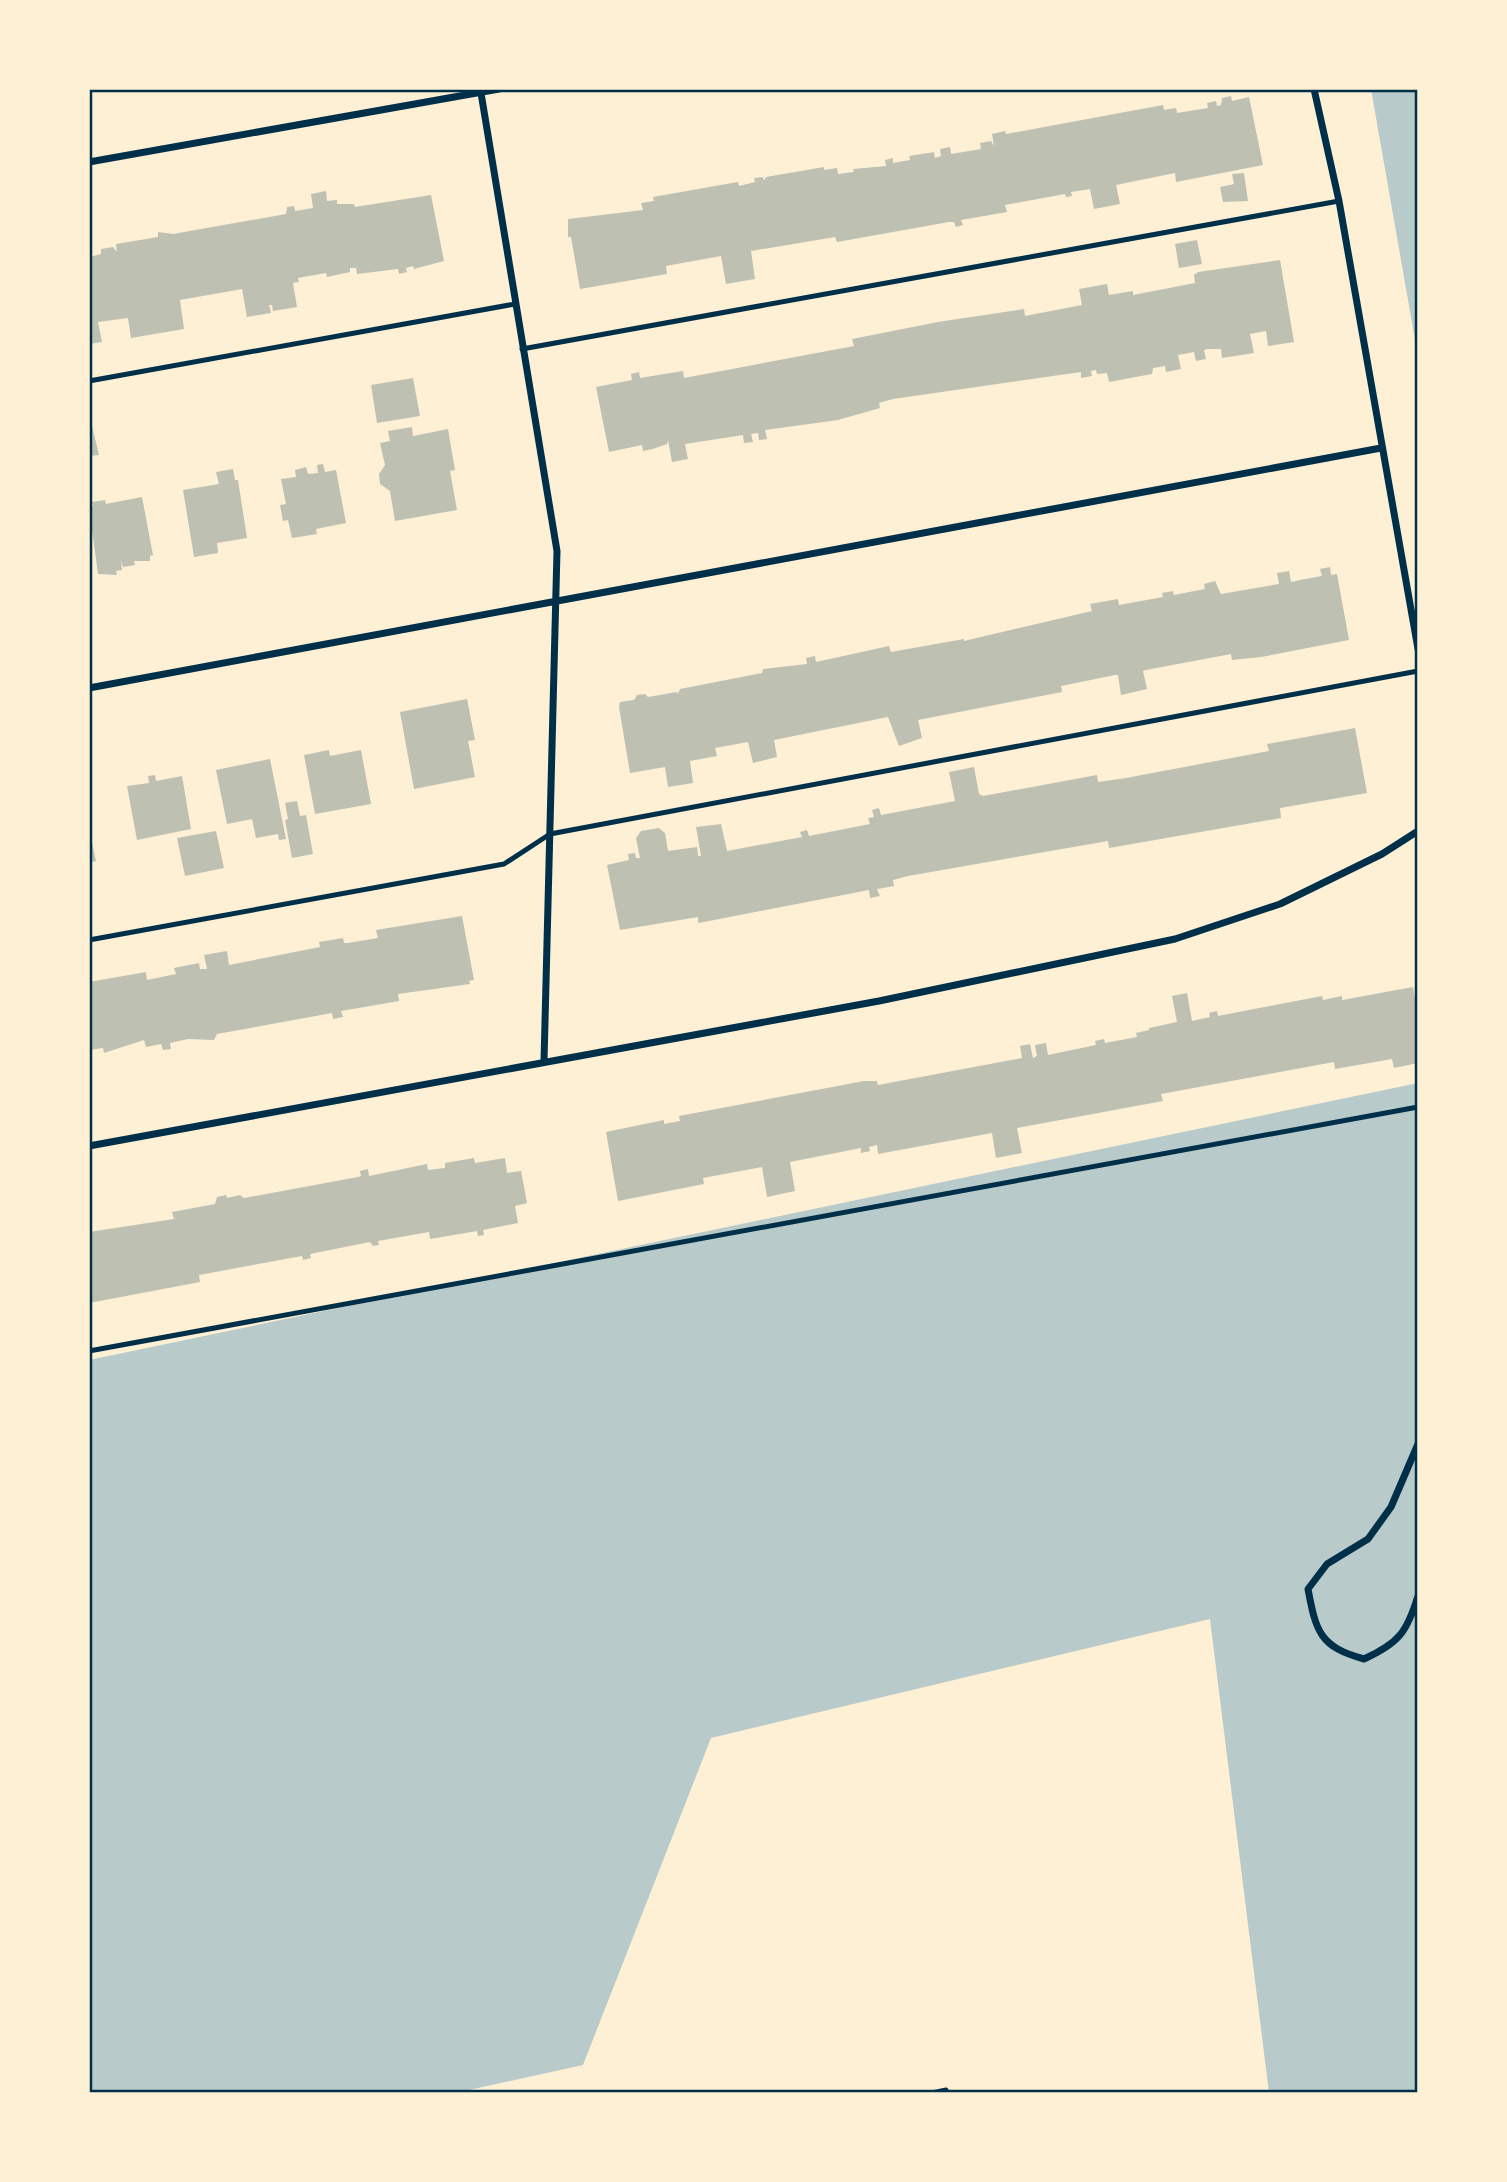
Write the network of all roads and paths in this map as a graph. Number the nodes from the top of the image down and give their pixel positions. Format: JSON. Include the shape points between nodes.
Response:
{"nodes":[{"id":1,"x":499,"y":89,"type":"edge"},
{"id":2,"x":1314,"y":89,"type":"edge"},
{"id":3,"x":481,"y":93,"type":"junction"},
{"id":4,"x":89,"y":162,"type":"edge"},
{"id":5,"x":1339,"y":201,"type":"junction"},
{"id":6,"x":515,"y":304,"type":"junction"},
{"id":7,"x":522,"y":349,"type":"junction"},
{"id":8,"x":89,"y":381,"type":"edge"},
{"id":9,"x":1381,"y":448,"type":"junction"},
{"id":10,"x":558,"y":601,"type":"junction"},
{"id":11,"x":1418,"y":649,"type":"edge"},
{"id":12,"x":1418,"y":671,"type":"edge"},
{"id":13,"x":89,"y":688,"type":"edge"},
{"id":14,"x":1418,"y":831,"type":"edge"},
{"id":15,"x":550,"y":834,"type":"junction"},
{"id":16,"x":89,"y":940,"type":"edge"},
{"id":17,"x":544,"y":1061,"type":"junction"},
{"id":18,"x":1418,"y":1107,"type":"edge"},
{"id":19,"x":89,"y":1146,"type":"edge"},
{"id":20,"x":89,"y":1351,"type":"edge"},
{"id":21,"x":1418,"y":1444,"type":"edge"},
{"id":22,"x":1418,"y":1596,"type":"edge"},
{"id":23,"x":932,"y":2093,"type":"edge"},
{"id":24,"x":947,"y":2093,"type":"edge"}],
"edges":[{"from":1,"to":3,"type":"street"},
{"from":2,"to":5,"type":"street"},
{"from":3,"to":4,"type":"street"},
{"from":3,"to":6,"type":"street"},
{"from":5,"to":7,"type":"lane"},
{"from":5,"to":9,"type":"street"},
{"from":6,"to":7,"type":"street"},
{"from":6,"to":8,"type":"lane"},
{"from":7,"to":10,"type":"street","via":[[557,551]]},
{"from":9,"to":10,"type":"street"},
{"from":9,"to":11,"type":"street"},
{"from":10,"to":13,"type":"street"},
{"from":10,"to":15,"type":"street"},
{"from":12,"to":15,"type":"lane"},
{"from":14,"to":17,"type":"street","via":[[1280,904],[1175,939],[878,1001]]},
{"from":15,"to":16,"type":"lane","via":[[504,864]]},
{"from":15,"to":17,"type":"street"},
{"from":17,"to":19,"type":"street"},
{"from":18,"to":20,"type":"lane"},
{"from":21,"to":22,"type":"street","via":[[1391,1507],[1368,1539],[1326,1564],[1308,1589],[1314,1626],[1337,1651],[1364,1659],[1390,1647],[1409,1625]]},
{"from":23,"to":24,"type":"lane"}]}
